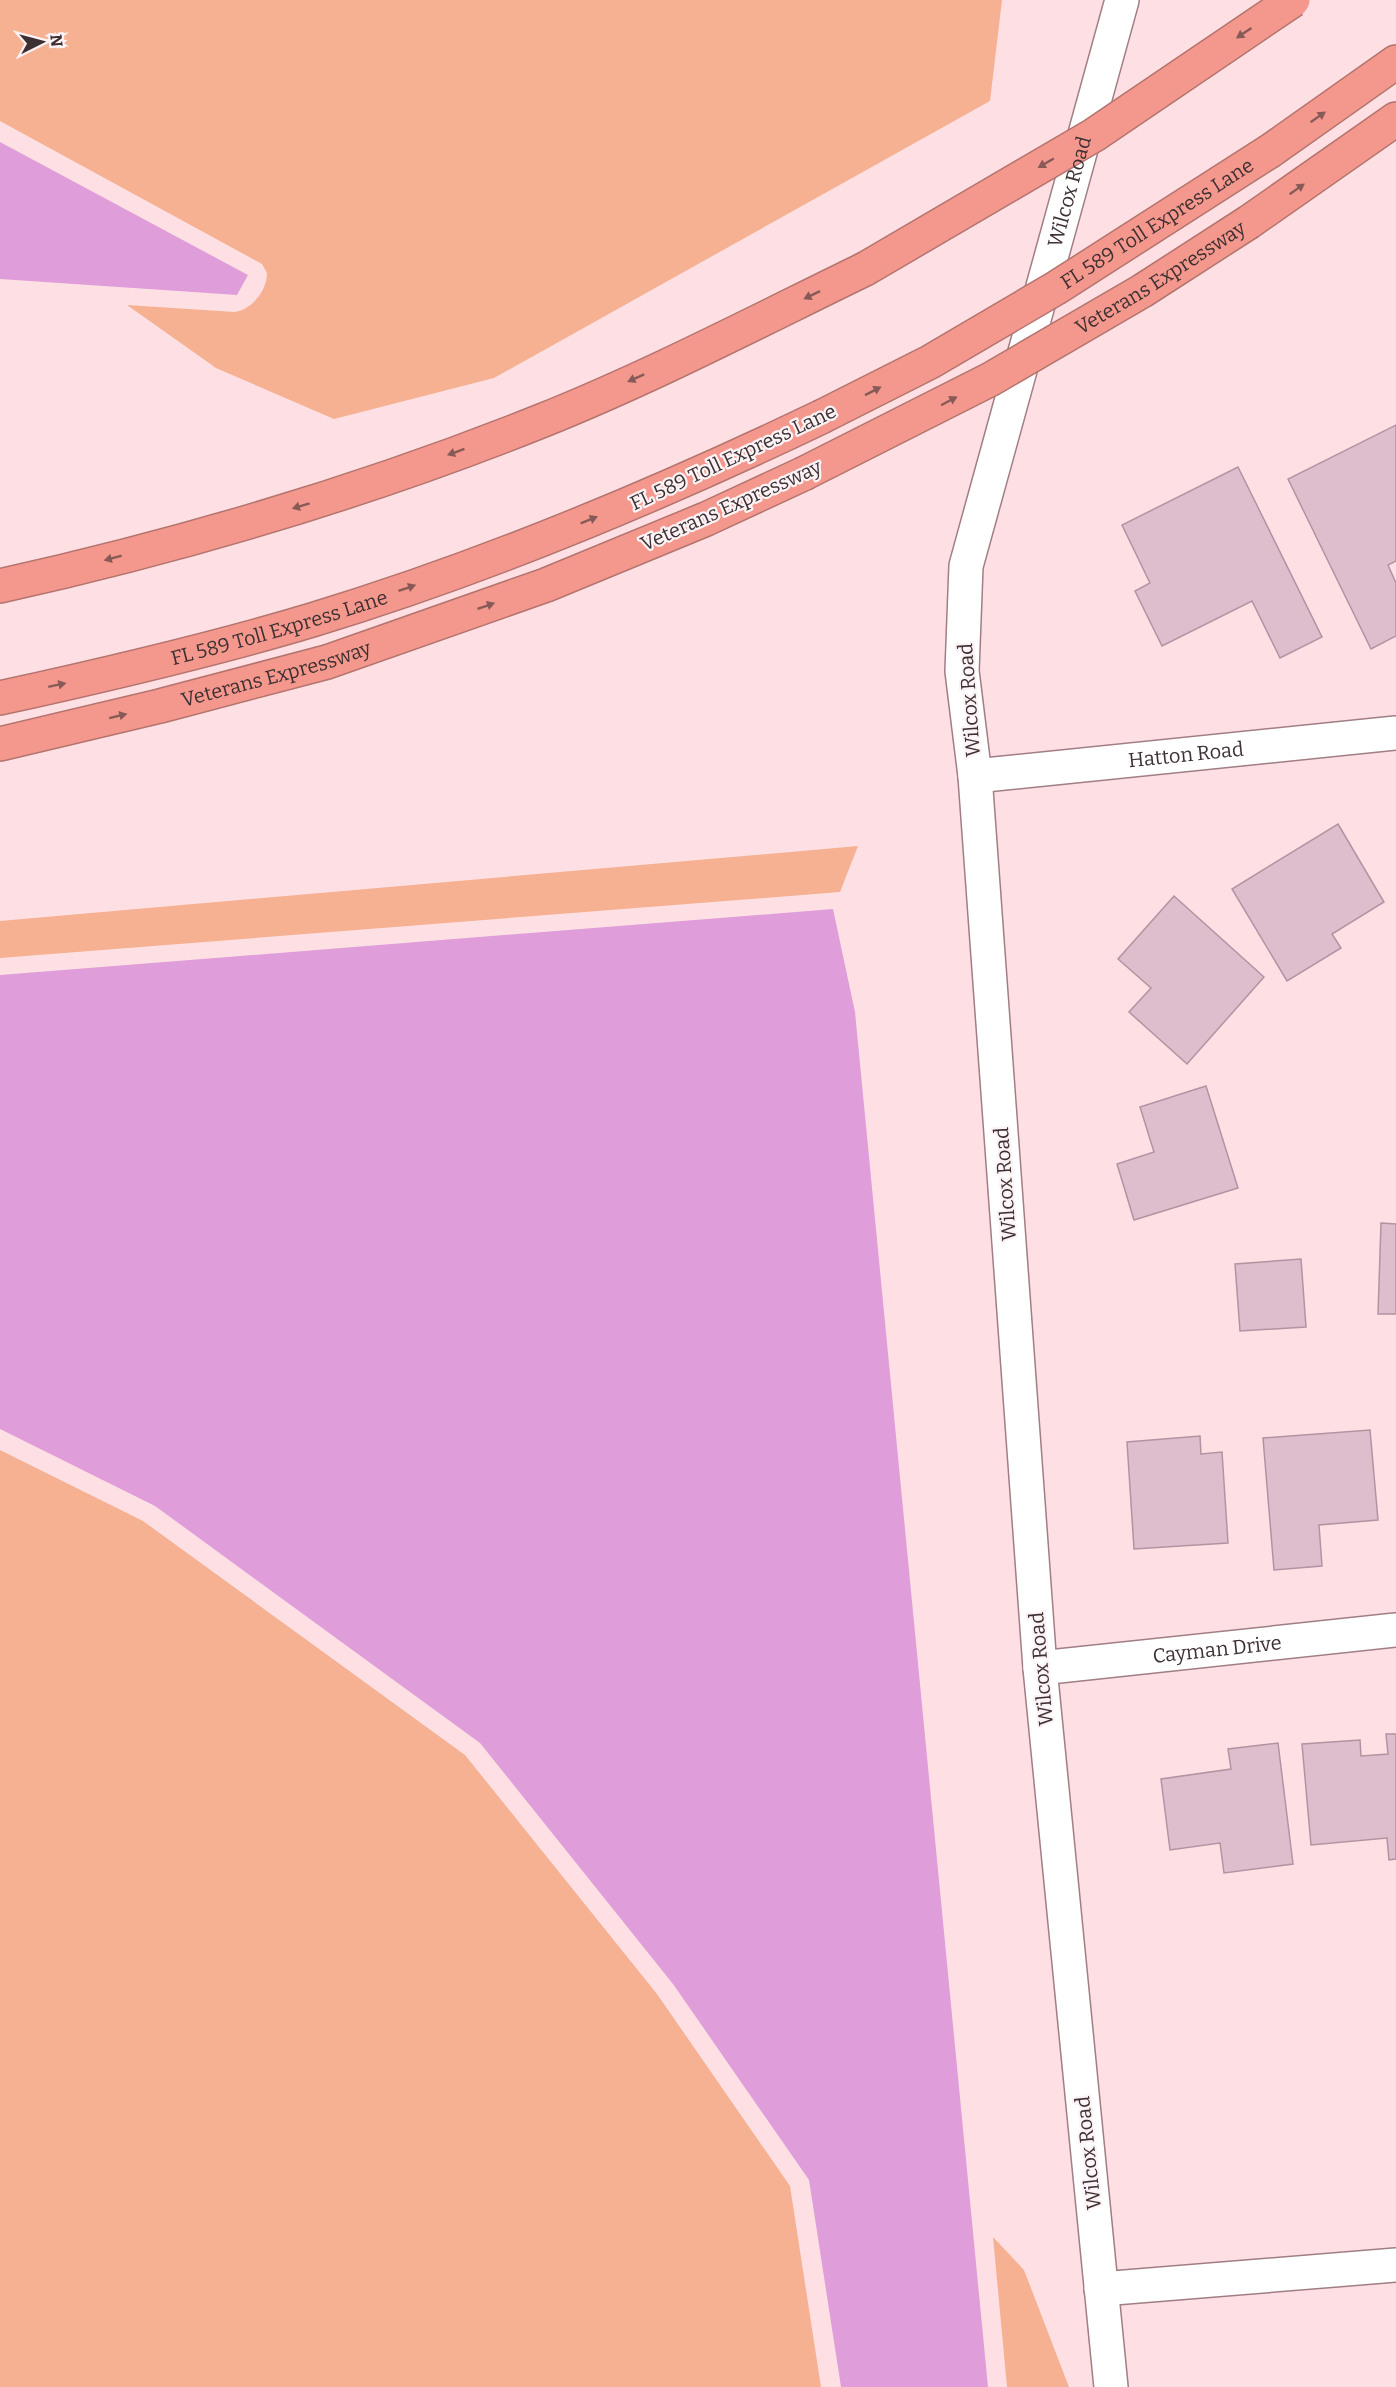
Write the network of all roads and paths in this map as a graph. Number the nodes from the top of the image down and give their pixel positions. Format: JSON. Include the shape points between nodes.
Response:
{"nodes":[{"id":1,"x":1122,"y":0,"type":"edge"},
{"id":2,"x":1293,"y":0,"type":"edge"},
{"id":3,"x":1396,"y":62,"type":"edge"},
{"id":4,"x":1396,"y":119,"type":"edge"},
{"id":5,"x":0,"y":586,"type":"edge"},
{"id":6,"x":0,"y":698,"type":"edge"},
{"id":7,"x":1396,"y":732,"type":"edge"},
{"id":8,"x":0,"y":744,"type":"edge"},
{"id":9,"x":975,"y":776,"type":"junction"},
{"id":10,"x":1396,"y":1630,"type":"edge"},
{"id":11,"x":1040,"y":1668,"type":"junction"},
{"id":12,"x":1396,"y":2265,"type":"edge"},
{"id":13,"x":1101,"y":2289,"type":"junction"},
{"id":14,"x":1111,"y":2387,"type":"edge"}],
"edges":[{"from":1,"to":9,"type":"street","name":"Wilcox Road","via":[[966,566],[962,671]]},
{"from":2,"to":5,"type":"highway","one_way":true,"bridge":true,"via":[[1095,135],[865,269],[691,354],[542,420],[357,489],[273,515]]},
{"from":6,"to":3,"type":"highway","name":"FL 589 Toll Express Lane","one_way":true,"bridge":true,"via":[[147,665],[312,620],[526,546],[688,481],[930,362],[1056,288],[1270,151]]},
{"from":8,"to":4,"type":"highway","name":"Veterans Expressway","one_way":true,"bridge":true,"via":[[327,662],[546,585],[706,519],[991,379],[1142,291]]},
{"from":7,"to":9,"type":"street","name":"Hatton Road"},
{"from":9,"to":11,"type":"street","name":"Wilcox Road"},
{"from":10,"to":11,"type":"street","name":"Cayman Drive"},
{"from":11,"to":13,"type":"street","name":"Wilcox Road"},
{"from":12,"to":13,"type":"street"},
{"from":13,"to":14,"type":"street","name":"Wilcox Road"}]}
